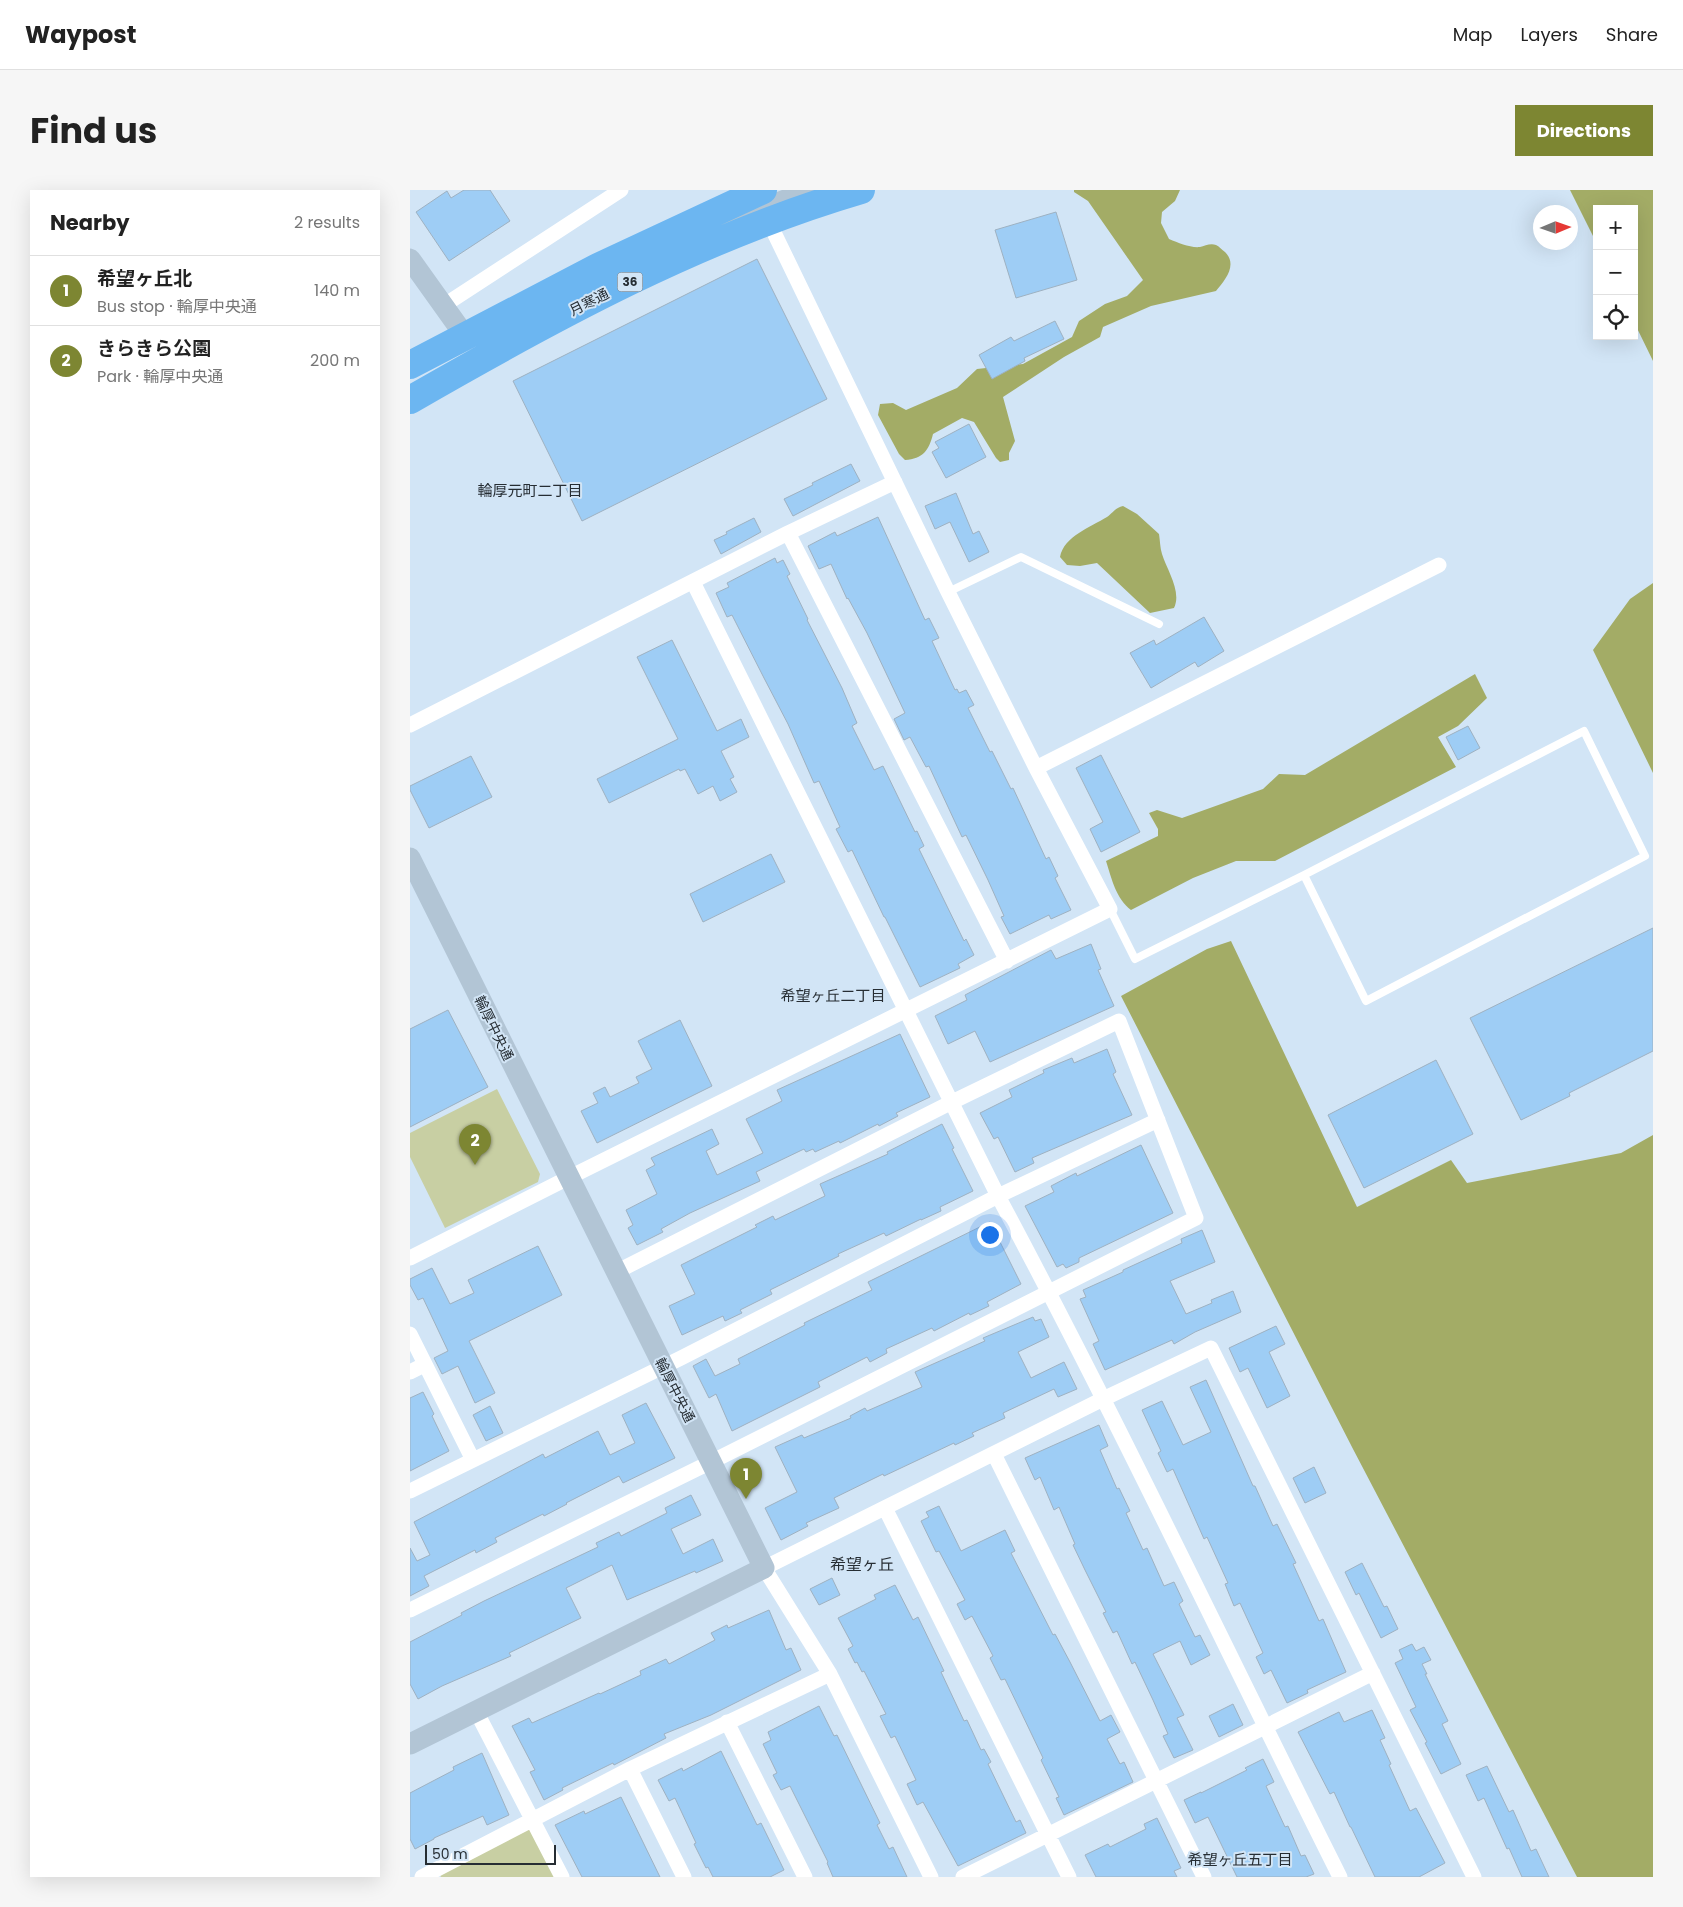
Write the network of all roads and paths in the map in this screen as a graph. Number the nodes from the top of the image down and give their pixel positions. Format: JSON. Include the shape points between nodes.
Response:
{"nodes":[{"id":1,"x":621,"y":190,"type":"edge"},
{"id":2,"x":810,"y":190,"type":"edge"},
{"id":3,"x":861,"y":190,"type":"edge"},
{"id":4,"x":762,"y":203,"type":"edge"},
{"id":5,"x":410,"y":259,"type":"edge"},
{"id":6,"x":443,"y":306,"type":"junction"},
{"id":7,"x":465,"y":336,"type":"junction"},
{"id":8,"x":410,"y":365,"type":"edge"},
{"id":9,"x":419,"y":395,"type":"edge"},
{"id":10,"x":895,"y":482,"type":"junction"},
{"id":11,"x":788,"y":533,"type":"junction"},
{"id":12,"x":1439,"y":565,"type":"dead end"},
{"id":13,"x":693,"y":582,"type":"junction"},
{"id":14,"x":948,"y":592,"type":"junction"},
{"id":15,"x":1159,"y":624,"type":"dead end"},
{"id":16,"x":410,"y":724,"type":"edge"},
{"id":17,"x":1036,"y":768,"type":"junction"},
{"id":18,"x":410,"y":858,"type":"edge"},
{"id":19,"x":1304,"y":876,"type":"junction"},
{"id":20,"x":1110,"y":909,"type":"junction"},
{"id":21,"x":1007,"y":961,"type":"junction"},
{"id":22,"x":906,"y":1011,"type":"junction"},
{"id":23,"x":952,"y":1102,"type":"junction"},
{"id":24,"x":1158,"y":1120,"type":"junction"},
{"id":25,"x":568,"y":1178,"type":"junction"},
{"id":26,"x":998,"y":1196,"type":"junction"},
{"id":27,"x":410,"y":1258,"type":"edge"},
{"id":28,"x":616,"y":1272,"type":"junction"},
{"id":29,"x":1049,"y":1292,"type":"junction"},
{"id":30,"x":410,"y":1334,"type":"edge"},
{"id":31,"x":424,"y":1365,"type":"junction"},
{"id":32,"x":663,"y":1366,"type":"junction"},
{"id":33,"x":410,"y":1372,"type":"edge"},
{"id":34,"x":1103,"y":1399,"type":"junction"},
{"id":35,"x":994,"y":1454,"type":"junction"},
{"id":36,"x":473,"y":1460,"type":"junction"},
{"id":37,"x":711,"y":1462,"type":"junction"},
{"id":38,"x":410,"y":1491,"type":"edge"},
{"id":39,"x":886,"y":1508,"type":"junction"},
{"id":40,"x":764,"y":1568,"type":"junction"},
{"id":41,"x":410,"y":1610,"type":"edge"},
{"id":42,"x":830,"y":1674,"type":"junction"},
{"id":43,"x":1373,"y":1674,"type":"junction"},
{"id":44,"x":476,"y":1711,"type":"junction"},
{"id":45,"x":727,"y":1722,"type":"junction"},
{"id":46,"x":1265,"y":1728,"type":"junction"},
{"id":47,"x":410,"y":1744,"type":"edge"},
{"id":48,"x":630,"y":1769,"type":"junction"},
{"id":49,"x":1156,"y":1782,"type":"junction"},
{"id":50,"x":533,"y":1819,"type":"junction"},
{"id":51,"x":1048,"y":1835,"type":"junction"},
{"id":52,"x":439,"y":1873,"type":"edge"},
{"id":53,"x":422,"y":1877,"type":"edge"},
{"id":54,"x":562,"y":1877,"type":"edge"},
{"id":55,"x":684,"y":1877,"type":"edge"},
{"id":56,"x":805,"y":1877,"type":"edge"},
{"id":57,"x":930,"y":1877,"type":"edge"},
{"id":58,"x":963,"y":1877,"type":"edge"},
{"id":59,"x":1069,"y":1877,"type":"edge"},
{"id":60,"x":1204,"y":1877,"type":"edge"},
{"id":61,"x":1340,"y":1877,"type":"edge"},
{"id":62,"x":1474,"y":1877,"type":"edge"}],
"edges":[{"from":1,"to":6,"type":"street"},
{"from":2,"to":4,"type":"street"},
{"from":3,"to":4,"type":"highway","name":"月寒通","number":"36","via":[[813,204]]},
{"from":4,"to":7,"type":"highway","name":"月寒通","number":"36","via":[[598,267]]},
{"from":4,"to":9,"type":"highway","name":"月寒通","number":"36","via":[[689,253],[586,303]]},
{"from":4,"to":10,"type":"street"},
{"from":5,"to":6,"type":"street"},
{"from":6,"to":7,"type":"street"},
{"from":7,"to":8,"type":"highway","name":"月寒通","number":"36"},
{"from":10,"to":11,"type":"street"},
{"from":10,"to":14,"type":"street"},
{"from":11,"to":13,"type":"street"},
{"from":11,"to":21,"type":"street"},
{"from":12,"to":17,"type":"street"},
{"from":13,"to":16,"type":"street"},
{"from":13,"to":22,"type":"street"},
{"from":14,"to":15,"type":"lane","via":[[1021,557]]},
{"from":14,"to":17,"type":"street"},
{"from":17,"to":20,"type":"street"},
{"from":18,"to":25,"type":"street","name":"輪厚中央通"},
{"from":19,"to":19,"type":"lane","via":[[1584,731],[1645,856],[1366,1001]]},
{"from":19,"to":20,"type":"lane","via":[[1135,959]]},
{"from":20,"to":21,"type":"street"},
{"from":21,"to":22,"type":"street"},
{"from":22,"to":23,"type":"street"},
{"from":22,"to":25,"type":"street"},
{"from":23,"to":24,"type":"street","via":[[1119,1021]]},
{"from":23,"to":26,"type":"street"},
{"from":23,"to":28,"type":"street"},
{"from":24,"to":26,"type":"street"},
{"from":24,"to":29,"type":"street","via":[[1196,1218]]},
{"from":25,"to":27,"type":"street"},
{"from":25,"to":28,"type":"street","name":"輪厚中央通"},
{"from":26,"to":29,"type":"street"},
{"from":26,"to":32,"type":"street"},
{"from":28,"to":32,"type":"street","name":"輪厚中央通"},
{"from":29,"to":34,"type":"street"},
{"from":29,"to":37,"type":"street"},
{"from":30,"to":31,"type":"street"},
{"from":31,"to":33,"type":"street"},
{"from":31,"to":36,"type":"street"},
{"from":32,"to":36,"type":"street"},
{"from":32,"to":37,"type":"street","name":"輪厚中央通"},
{"from":34,"to":35,"type":"street"},
{"from":34,"to":43,"type":"street","via":[[1211,1348]]},
{"from":34,"to":46,"type":"street"},
{"from":35,"to":39,"type":"street"},
{"from":35,"to":49,"type":"street"},
{"from":36,"to":38,"type":"street"},
{"from":37,"to":40,"type":"street","name":"輪厚中央通"},
{"from":37,"to":41,"type":"street"},
{"from":39,"to":40,"type":"street"},
{"from":39,"to":51,"type":"street"},
{"from":40,"to":42,"type":"street"},
{"from":40,"to":44,"type":"street"},
{"from":42,"to":45,"type":"street"},
{"from":42,"to":57,"type":"street"},
{"from":43,"to":46,"type":"street"},
{"from":43,"to":62,"type":"street"},
{"from":44,"to":47,"type":"street"},
{"from":44,"to":50,"type":"street"},
{"from":45,"to":48,"type":"street"},
{"from":45,"to":56,"type":"street"},
{"from":46,"to":49,"type":"street"},
{"from":46,"to":61,"type":"street"},
{"from":48,"to":50,"type":"street"},
{"from":48,"to":55,"type":"street"},
{"from":49,"to":51,"type":"street"},
{"from":49,"to":60,"type":"street"},
{"from":50,"to":52,"type":"street"},
{"from":50,"to":54,"type":"street"},
{"from":51,"to":58,"type":"street"},
{"from":51,"to":59,"type":"street"},
{"from":52,"to":53,"type":"street"}]}
